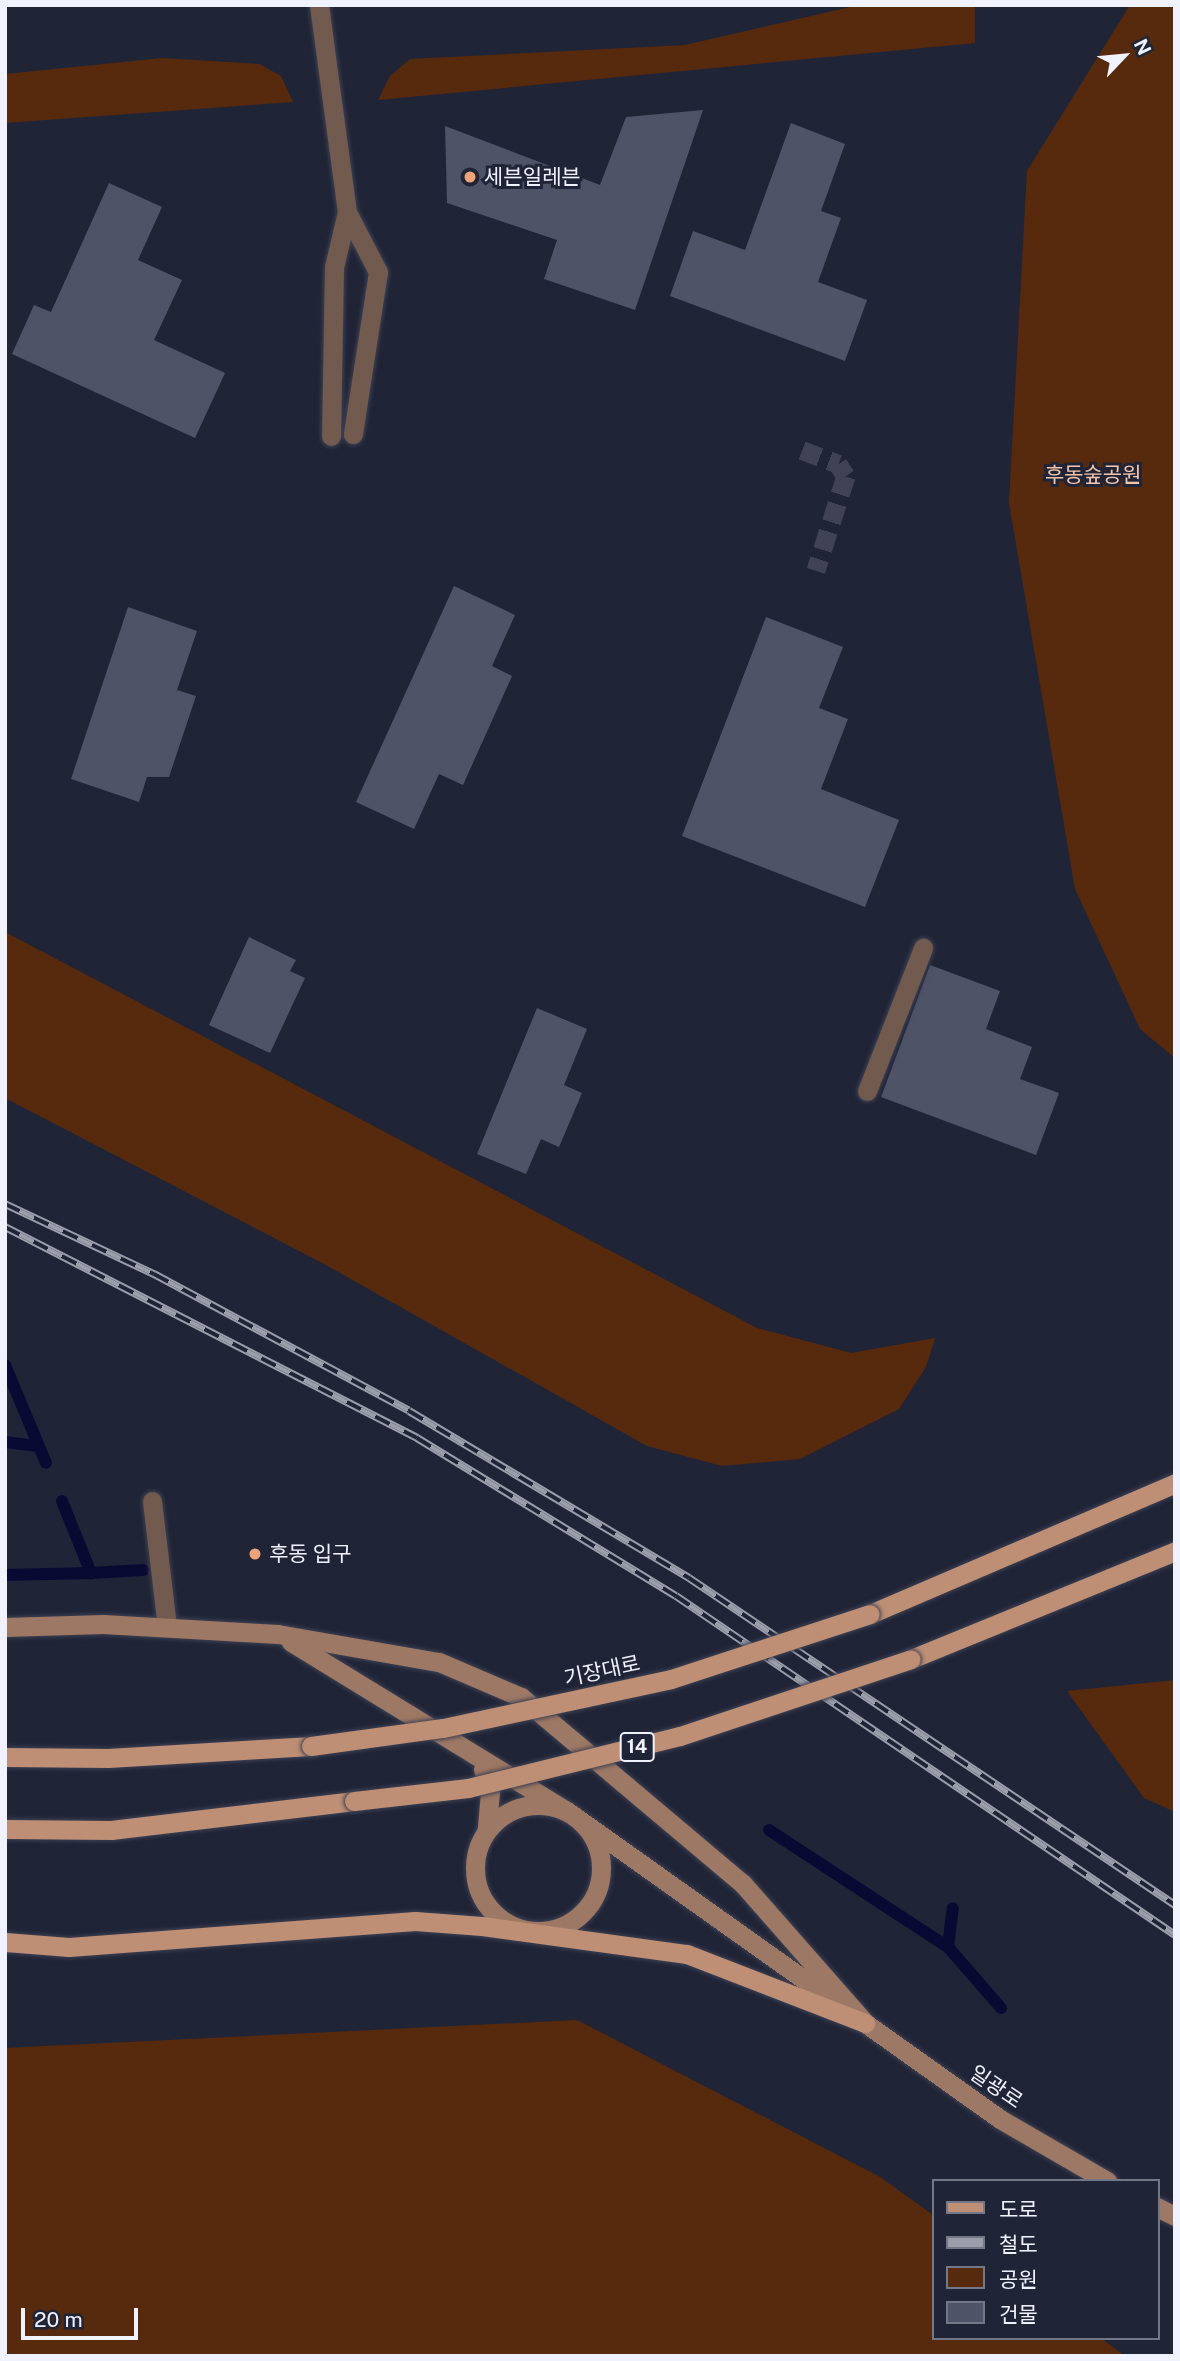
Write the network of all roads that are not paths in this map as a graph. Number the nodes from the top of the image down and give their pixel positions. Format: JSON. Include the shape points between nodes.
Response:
{"nodes":[{"id":1,"x":319,"y":5,"type":"edge"},
{"id":2,"x":347,"y":212,"type":"junction"},
{"id":3,"x":353,"y":434,"type":"dead end"},
{"id":4,"x":331,"y":436,"type":"dead end"},
{"id":5,"x":923,"y":948,"type":"dead end"},
{"id":6,"x":867,"y":1091,"type":"dead end"},
{"id":7,"x":1175,"y":1483,"type":"edge"},
{"id":8,"x":152,"y":1501,"type":"dead end"},
{"id":9,"x":1175,"y":1551,"type":"edge"},
{"id":10,"x":167,"y":1626,"type":"junction"},
{"id":11,"x":5,"y":1627,"type":"edge"},
{"id":12,"x":278,"y":1634,"type":"junction"},
{"id":13,"x":478,"y":1755,"type":"junction"},
{"id":14,"x":5,"y":1757,"type":"edge"},
{"id":15,"x":567,"y":1811,"type":"junction"},
{"id":16,"x":5,"y":1829,"type":"edge"},
{"id":17,"x":487,"y":1830,"type":"junction"},
{"id":18,"x":529,"y":1931,"type":"junction"},
{"id":19,"x":5,"y":1942,"type":"edge"},
{"id":20,"x":865,"y":2023,"type":"junction"},
{"id":21,"x":1104,"y":2179,"type":"edge"},
{"id":22,"x":1159,"y":2208,"type":"edge"},
{"id":23,"x":1175,"y":2216,"type":"edge"}],
"edges":[{"from":1,"to":2,"type":"street"},
{"from":2,"to":3,"type":"street","via":[[378,272]]},
{"from":2,"to":4,"type":"street","via":[[334,267]]},
{"from":5,"to":6,"type":"street"},
{"from":7,"to":14,"type":"main road","name":"기장대로","bridge":true,"via":[[870,1614],[671,1679],[443,1728],[311,1746],[108,1758]]},
{"from":8,"to":10,"type":"street"},
{"from":9,"to":16,"type":"main road","number":"14","bridge":true,"via":[[911,1659],[680,1736],[468,1788],[111,1830]]},
{"from":10,"to":11,"type":"main road"},
{"from":10,"to":12,"type":"main road"},
{"from":12,"to":13,"type":"main road"},
{"from":12,"to":20,"type":"main road","via":[[439,1662],[521,1696],[743,1884]]},
{"from":13,"to":15,"type":"main road"},
{"from":13,"to":17,"type":"main road","via":[[490,1792]]},
{"from":15,"to":17,"type":"main road","via":[[523,1806]]},
{"from":15,"to":18,"type":"main road","via":[[596,1843],[600,1883],[587,1908],[566,1926]]},
{"from":15,"to":20,"type":"main road"},
{"from":17,"to":18,"type":"main road","via":[[477,1849],[477,1886],[496,1916]]},
{"from":18,"to":19,"type":"main road","via":[[415,1922],[69,1947]]},
{"from":18,"to":20,"type":"main road","via":[[687,1954]]},
{"from":20,"to":21,"type":"main road","name":"일광로","via":[[1000,2119]]},
{"from":22,"to":23,"type":"main road"}]}
